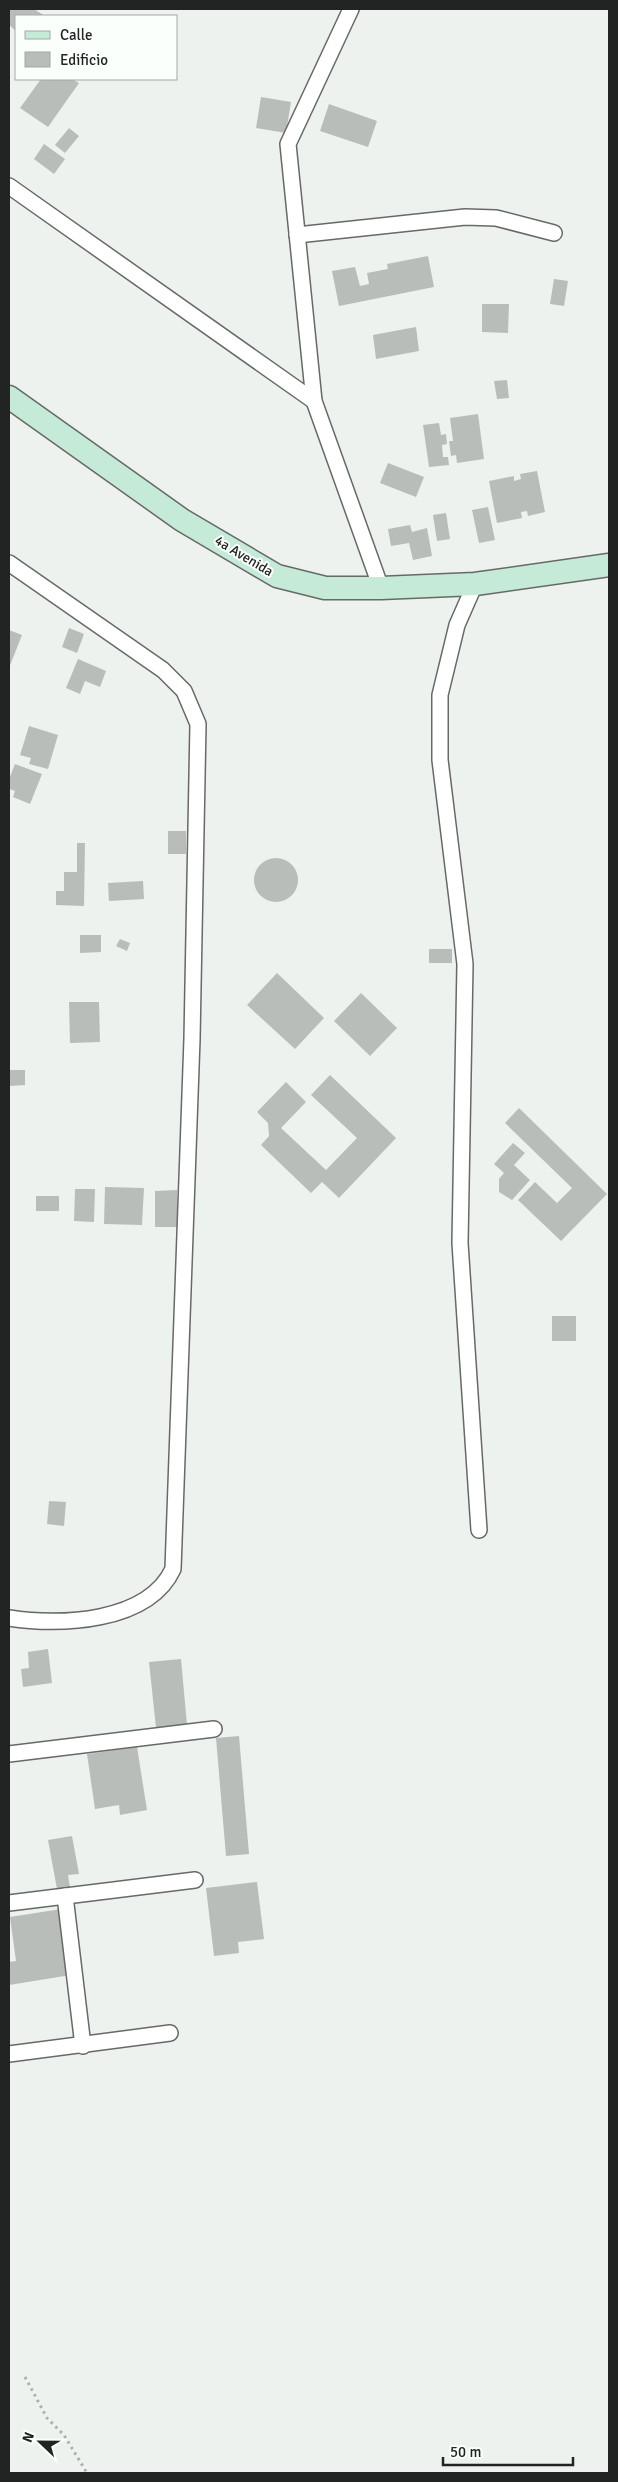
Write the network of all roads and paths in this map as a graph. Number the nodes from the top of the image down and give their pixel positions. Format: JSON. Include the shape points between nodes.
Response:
{"nodes":[{"id":1,"x":351,"y":9,"type":"edge"},
{"id":2,"x":9,"y":186,"type":"edge"},
{"id":3,"x":554,"y":233,"type":"dead end"},
{"id":4,"x":297,"y":235,"type":"junction"},
{"id":5,"x":9,"y":397,"type":"edge"},
{"id":6,"x":314,"y":400,"type":"junction"},
{"id":7,"x":9,"y":563,"type":"edge"},
{"id":8,"x":609,"y":565,"type":"edge"},
{"id":9,"x":475,"y":584,"type":"junction"},
{"id":10,"x":381,"y":588,"type":"junction"},
{"id":11,"x":479,"y":1530,"type":"dead end"},
{"id":12,"x":9,"y":1618,"type":"edge"},
{"id":13,"x":214,"y":1729,"type":"dead end"},
{"id":14,"x":9,"y":1754,"type":"edge"},
{"id":15,"x":195,"y":1880,"type":"dead end"},
{"id":16,"x":66,"y":1896,"type":"junction"},
{"id":17,"x":9,"y":1903,"type":"edge"},
{"id":18,"x":170,"y":2033,"type":"dead end"},
{"id":19,"x":83,"y":2046,"type":"junction"},
{"id":20,"x":9,"y":2054,"type":"edge"},
{"id":21,"x":25,"y":2377,"type":"dead end"},
{"id":22,"x":87,"y":2473,"type":"edge"}],
"edges":[{"from":1,"to":4,"type":"street","via":[[288,144]]},
{"from":2,"to":6,"type":"street"},
{"from":3,"to":4,"type":"street","via":[[496,218],[464,217]]},
{"from":4,"to":6,"type":"street"},
{"from":5,"to":10,"type":"street","name":"4a Avenida","via":[[182,520],[277,576],[325,588]]},
{"from":6,"to":10,"type":"street"},
{"from":7,"to":12,"type":"street","via":[[163,670],[184,691],[198,724],[192,1039],[173,1569],[154,1595],[117,1611],[50,1622]]},
{"from":8,"to":9,"type":"street","name":"4a Avenida"},
{"from":9,"to":10,"type":"street","name":"4a Avenida"},
{"from":9,"to":11,"type":"street","via":[[457,625],[440,695],[440,760],[464,964],[460,1243]]},
{"from":13,"to":14,"type":"street"},
{"from":15,"to":16,"type":"street"},
{"from":16,"to":17,"type":"street"},
{"from":16,"to":19,"type":"street"},
{"from":18,"to":19,"type":"street"},
{"from":19,"to":20,"type":"street"},
{"from":21,"to":22,"type":"path","via":[[47,2418],[64,2435]]}]}
